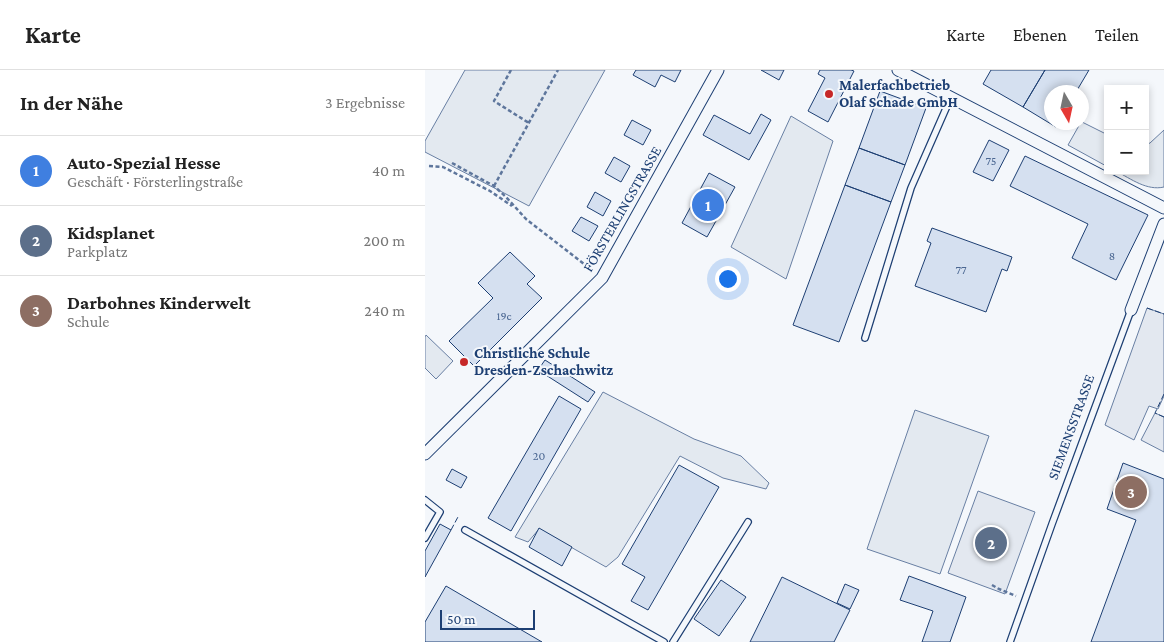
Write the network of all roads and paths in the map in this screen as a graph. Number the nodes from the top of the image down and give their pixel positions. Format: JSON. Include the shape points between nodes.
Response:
{"nodes":[{"id":1,"x":511,"y":70,"type":"edge"},
{"id":2,"x":558,"y":70,"type":"edge"},
{"id":3,"x":718,"y":70,"type":"edge"},
{"id":4,"x":898,"y":70,"type":"edge"},
{"id":5,"x":951,"y":98,"type":"junction"},
{"id":6,"x":529,"y":123,"type":"junction"},
{"id":7,"x":452,"y":163,"type":"dead end"},
{"id":8,"x":429,"y":166,"type":"dead end"},
{"id":9,"x":494,"y":186,"type":"junction"},
{"id":10,"x":516,"y":208,"type":"junction"},
{"id":11,"x":1164,"y":208,"type":"edge"},
{"id":12,"x":1164,"y":224,"type":"edge"},
{"id":13,"x":602,"y":278,"type":"junction"},
{"id":14,"x":1131,"y":310,"type":"joint"},
{"id":15,"x":865,"y":338,"type":"dead end"},
{"id":16,"x":425,"y":454,"type":"edge"},
{"id":17,"x":425,"y":500,"type":"edge"},
{"id":18,"x":748,"y":522,"type":"dead end"},
{"id":19,"x":465,"y":530,"type":"dead end"},
{"id":20,"x":425,"y":538,"type":"edge"},
{"id":21,"x":992,"y":585,"type":"dead end"},
{"id":22,"x":1025,"y":600,"type":"junction"},
{"id":23,"x":664,"y":642,"type":"edge"},
{"id":24,"x":673,"y":642,"type":"edge"},
{"id":25,"x":1010,"y":642,"type":"edge"}],
"edges":[{"from":1,"to":6,"type":"path","via":[[494,100]]},
{"from":2,"to":6,"type":"path"},
{"from":3,"to":13,"type":"street","name":"FÖRSTERLINGSTRASSE"},
{"from":4,"to":5,"type":"street"},
{"from":5,"to":11,"type":"street"},
{"from":5,"to":15,"type":"lane","via":[[911,188]]},
{"from":6,"to":9,"type":"path"},
{"from":7,"to":9,"type":"path"},
{"from":8,"to":10,"type":"path","via":[[443,167]]},
{"from":9,"to":10,"type":"path"},
{"from":10,"to":13,"type":"path","via":[[526,220]]},
{"from":12,"to":14,"type":"street","name":"SIEMENSSTRASSE"},
{"from":13,"to":16,"type":"street","name":"FÖRSTERLINGSTRASSE"},
{"from":14,"to":22,"type":"lane","name":"SIEMENSSTRASSE"},
{"from":17,"to":20,"type":"lane","via":[[440,512]]},
{"from":18,"to":24,"type":"lane"},
{"from":19,"to":23,"type":"lane"},
{"from":21,"to":22,"type":"path"},
{"from":22,"to":25,"type":"lane","name":"SIEMENSSTRASSE"}]}
